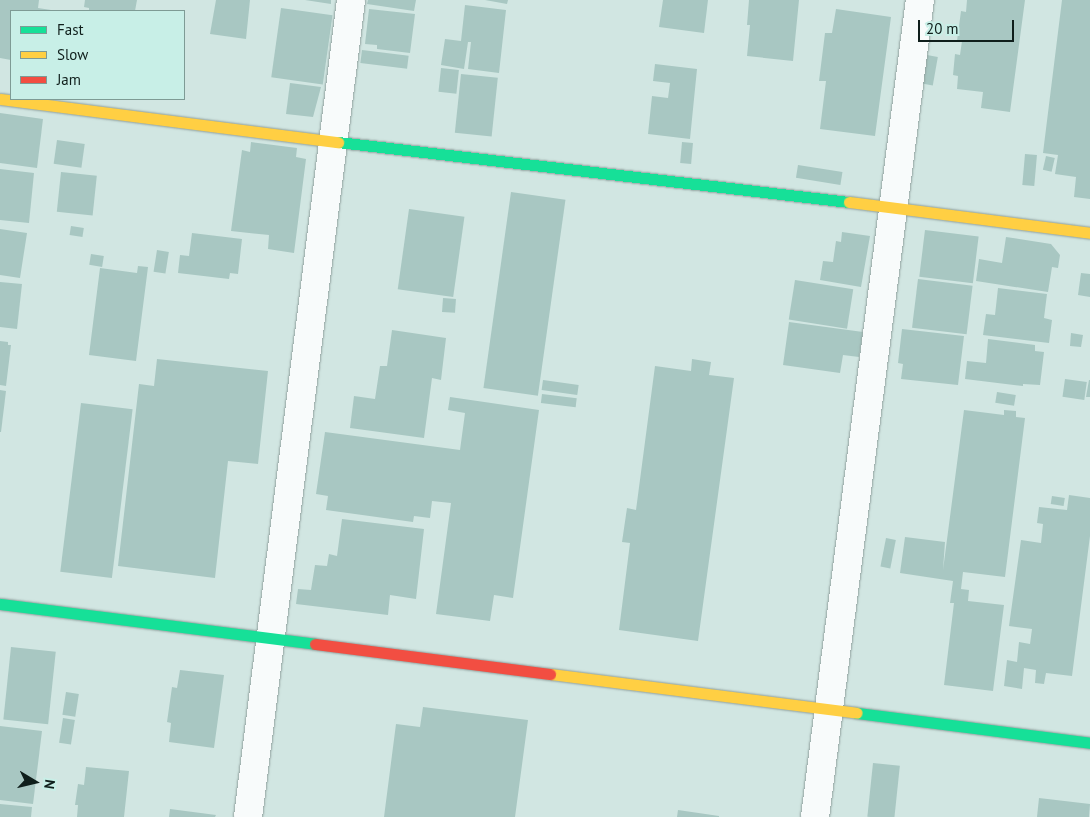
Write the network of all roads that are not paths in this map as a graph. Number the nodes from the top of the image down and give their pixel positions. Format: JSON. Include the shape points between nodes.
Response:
{"nodes":[{"id":1,"x":351,"y":0,"type":"edge"},
{"id":2,"x":920,"y":0,"type":"edge"},
{"id":3,"x":0,"y":99,"type":"edge"},
{"id":4,"x":334,"y":142,"type":"junction"},
{"id":5,"x":894,"y":207,"type":"junction"},
{"id":6,"x":1090,"y":233,"type":"edge"},
{"id":7,"x":0,"y":604,"type":"edge"},
{"id":8,"x":270,"y":639,"type":"junction"},
{"id":9,"x":829,"y":710,"type":"junction"},
{"id":10,"x":1090,"y":743,"type":"edge"},
{"id":11,"x":248,"y":817,"type":"edge"},
{"id":12,"x":815,"y":817,"type":"edge"}],
"edges":[{"from":1,"to":4,"type":"street"},
{"from":2,"to":5,"type":"street"},
{"from":3,"to":4,"type":"street"},
{"from":4,"to":5,"type":"street"},
{"from":4,"to":8,"type":"street"},
{"from":5,"to":6,"type":"street"},
{"from":5,"to":9,"type":"street"},
{"from":7,"to":8,"type":"street"},
{"from":8,"to":9,"type":"street"},
{"from":8,"to":11,"type":"street"},
{"from":9,"to":10,"type":"street"},
{"from":9,"to":12,"type":"street"}]}
